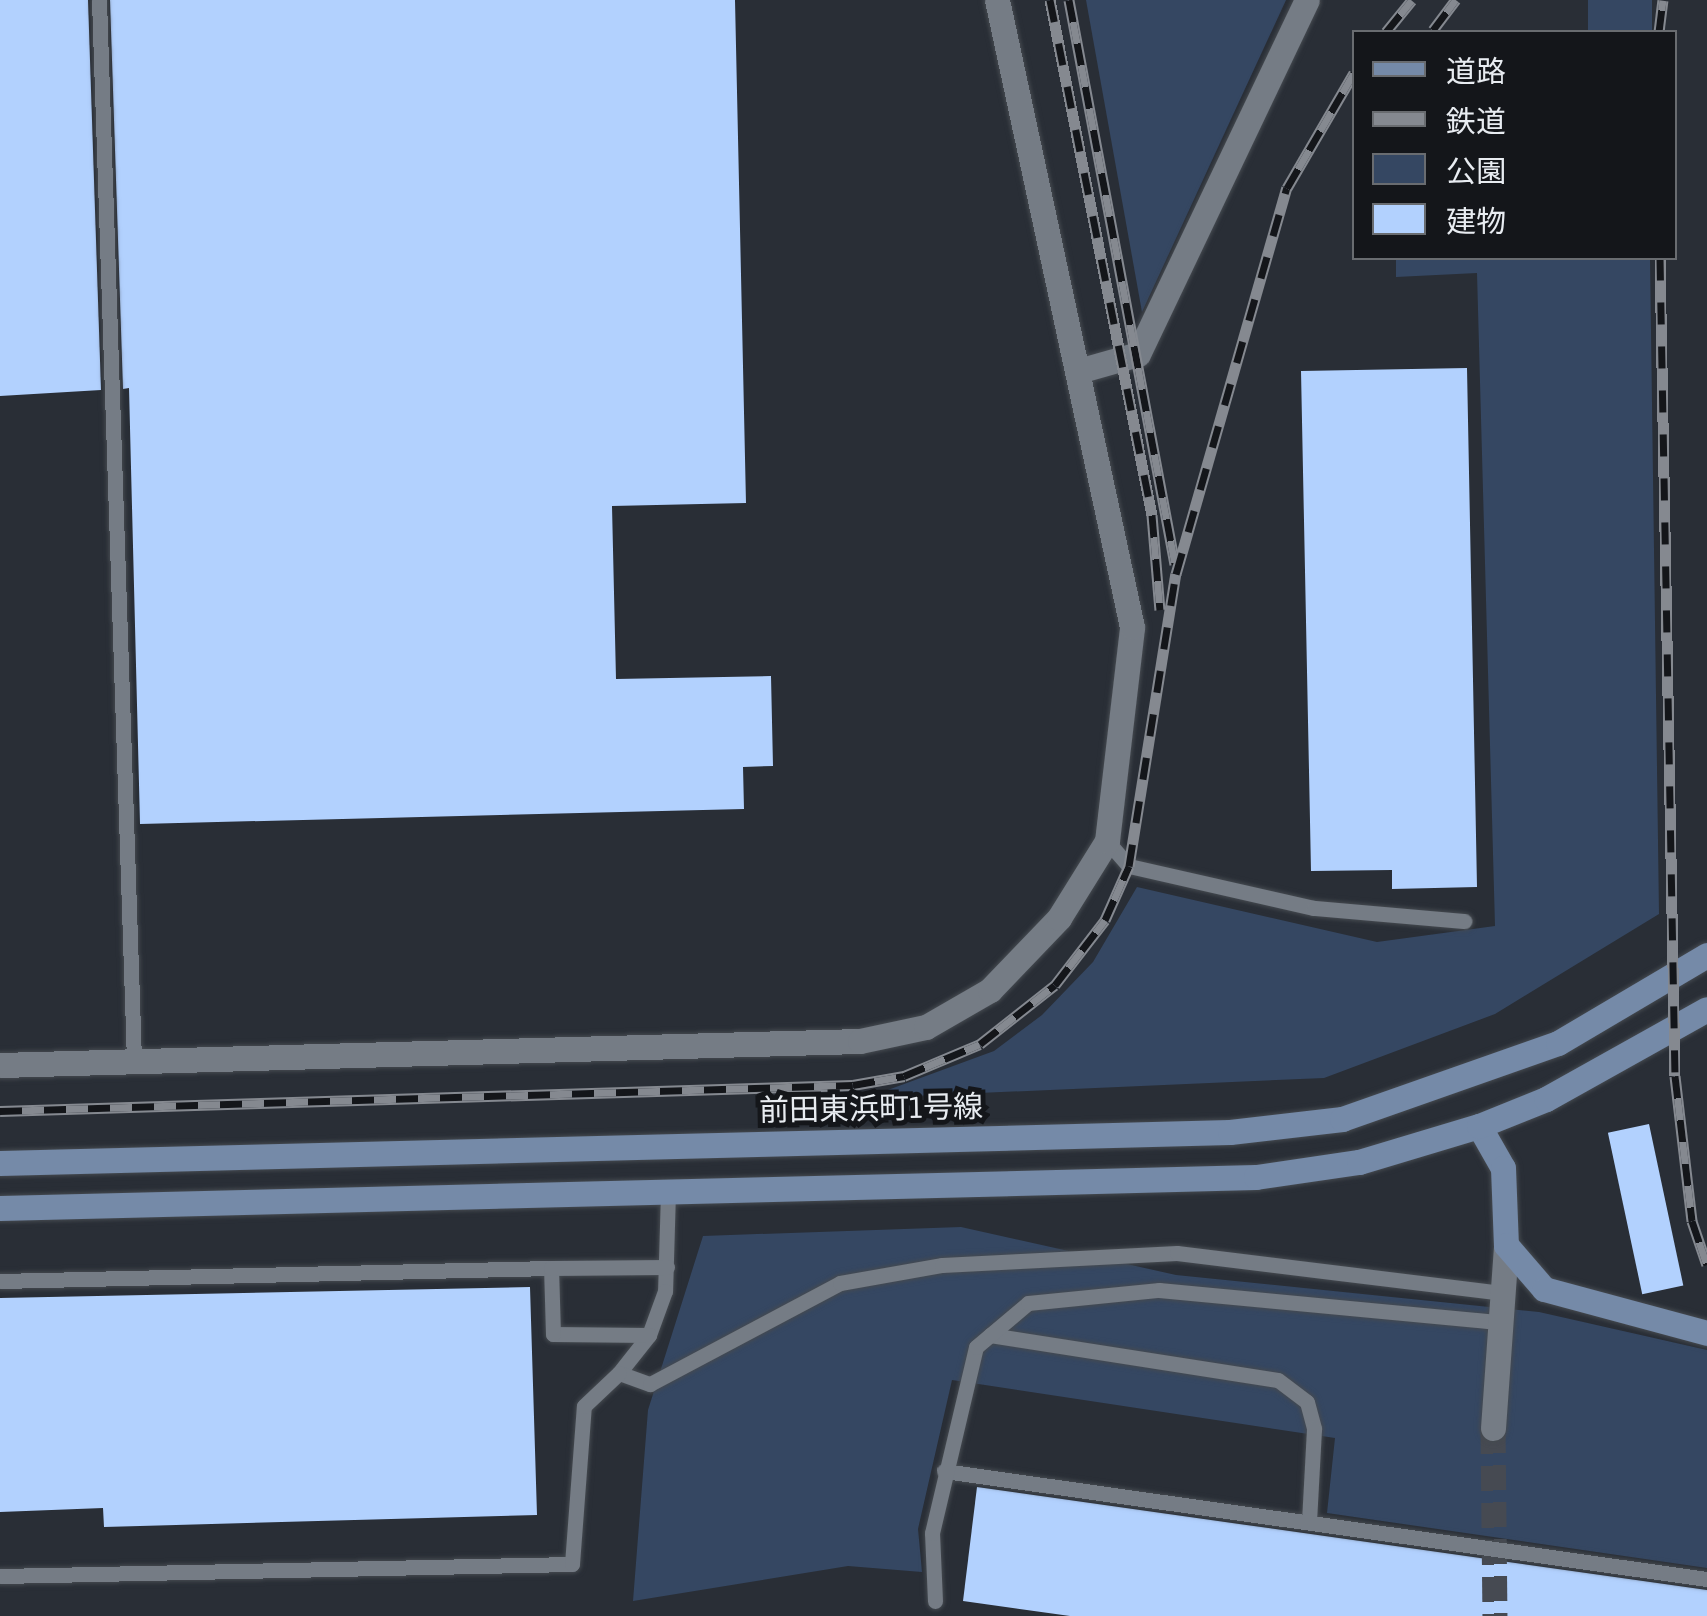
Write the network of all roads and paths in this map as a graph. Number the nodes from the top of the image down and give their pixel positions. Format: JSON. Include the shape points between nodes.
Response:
{"nodes":[{"id":1,"x":99,"y":0,"type":"edge"},
{"id":2,"x":997,"y":0,"type":"edge"},
{"id":3,"x":1307,"y":0,"type":"edge"},
{"id":4,"x":1078,"y":371,"type":"junction"},
{"id":5,"x":1107,"y":841,"type":"junction"},
{"id":6,"x":1464,"y":921,"type":"dead end"},
{"id":7,"x":1707,"y":955,"type":"edge"},
{"id":8,"x":1707,"y":1009,"type":"edge"},
{"id":9,"x":134,"y":1061,"type":"junction"},
{"id":10,"x":0,"y":1065,"type":"edge"},
{"id":11,"x":1479,"y":1126,"type":"junction"},
{"id":12,"x":0,"y":1163,"type":"edge"},
{"id":13,"x":668,"y":1192,"type":"junction"},
{"id":14,"x":0,"y":1208,"type":"edge"},
{"id":15,"x":1506,"y":1246,"type":"junction"},
{"id":16,"x":667,"y":1267,"type":"junction"},
{"id":17,"x":551,"y":1268,"type":"junction"},
{"id":18,"x":0,"y":1280,"type":"edge"},
{"id":19,"x":1502,"y":1293,"type":"junction"},
{"id":20,"x":1500,"y":1322,"type":"junction"},
{"id":21,"x":1707,"y":1333,"type":"edge"},
{"id":22,"x":649,"y":1335,"type":"junction"},
{"id":23,"x":990,"y":1335,"type":"junction"},
{"id":24,"x":619,"y":1373,"type":"junction"},
{"id":25,"x":1493,"y":1428,"type":"tunnel mouth"},
{"id":26,"x":944,"y":1471,"type":"junction"},
{"id":27,"x":1309,"y":1522,"type":"junction"},
{"id":28,"x":0,"y":1576,"type":"edge"},
{"id":29,"x":1707,"y":1578,"type":"edge"},
{"id":30,"x":935,"y":1602,"type":"dead end"}],
"edges":[{"from":1,"to":9,"type":"lane"},
{"from":2,"to":4,"type":"street"},
{"from":3,"to":4,"type":"street","via":[[1138,354]]},
{"from":4,"to":5,"type":"street","via":[[1132,626]]},
{"from":5,"to":6,"type":"lane","via":[[1129,866],[1314,908]]},
{"from":5,"to":9,"type":"street","via":[[1060,918],[1001,978],[926,1027],[860,1041]]},
{"from":7,"to":12,"type":"street","name":"前田東浜町1号線","via":[[1558,1043],[1342,1119],[1230,1132]]},
{"from":8,"to":11,"type":"street","via":[[1546,1099]]},
{"from":9,"to":10,"type":"street"},
{"from":11,"to":13,"type":"street","via":[[1360,1162],[1256,1177]]},
{"from":11,"to":15,"type":"street","via":[[1503,1168]]},
{"from":13,"to":14,"type":"street"},
{"from":13,"to":16,"type":"lane"},
{"from":15,"to":19,"type":"street"},
{"from":15,"to":21,"type":"street","via":[[1544,1288]]},
{"from":16,"to":17,"type":"lane"},
{"from":16,"to":22,"type":"lane"},
{"from":17,"to":18,"type":"lane"},
{"from":17,"to":22,"type":"lane","via":[[553,1334]]},
{"from":19,"to":20,"type":"street"},
{"from":19,"to":24,"type":"lane","via":[[1177,1253],[942,1265],[840,1283],[650,1384]]},
{"from":20,"to":23,"type":"lane","via":[[1159,1290],[1028,1303]]},
{"from":20,"to":25,"type":"street"},
{"from":22,"to":24,"type":"lane"},
{"from":23,"to":26,"type":"lane","via":[[976,1347]]},
{"from":23,"to":27,"type":"lane","via":[[1278,1380],[1306,1402],[1314,1429]]},
{"from":24,"to":28,"type":"lane","via":[[584,1406],[572,1564]]},
{"from":26,"to":27,"type":"lane"},
{"from":26,"to":30,"type":"lane","via":[[932,1534]]},
{"from":27,"to":29,"type":"lane"}]}
